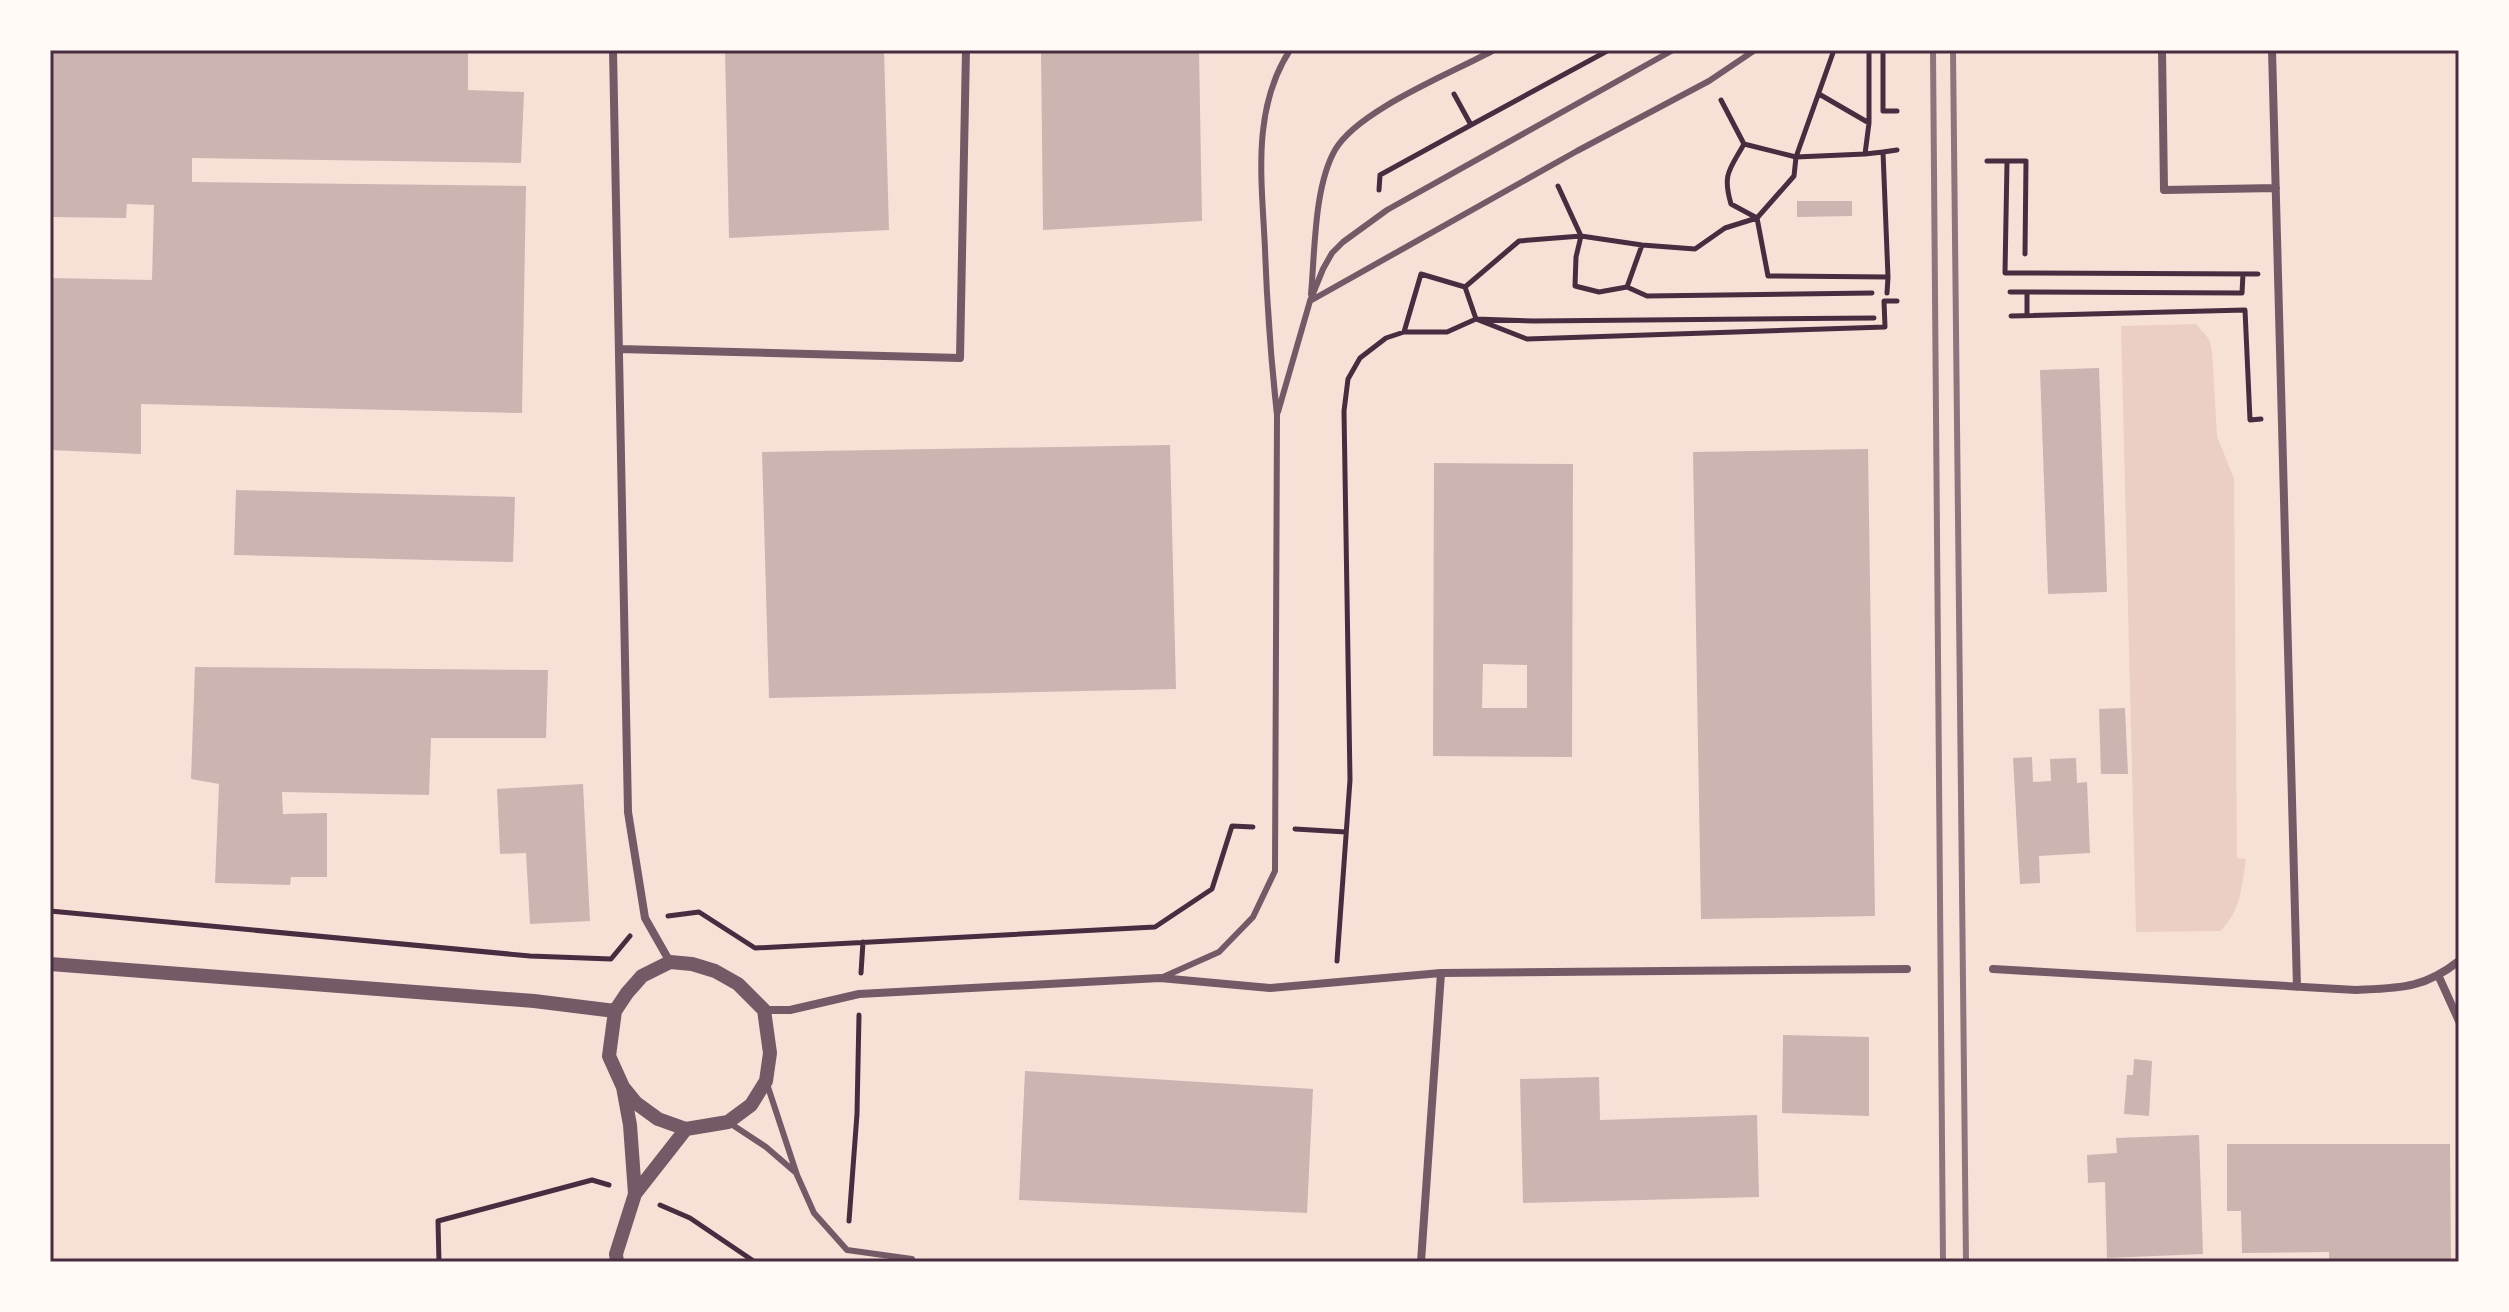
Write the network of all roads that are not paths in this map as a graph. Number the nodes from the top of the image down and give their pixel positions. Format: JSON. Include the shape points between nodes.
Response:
{"nodes":[{"id":1,"x":613,"y":50,"type":"edge"},
{"id":2,"x":966,"y":50,"type":"edge"},
{"id":3,"x":1290,"y":50,"type":"edge"},
{"id":4,"x":1494,"y":50,"type":"edge"},
{"id":5,"x":1673,"y":50,"type":"edge"},
{"id":6,"x":1755,"y":50,"type":"edge"},
{"id":7,"x":2162,"y":50,"type":"edge"},
{"id":8,"x":2272,"y":50,"type":"edge"},
{"id":9,"x":2276,"y":188,"type":"junction"},
{"id":10,"x":1310,"y":301,"type":"junction"},
{"id":11,"x":619,"y":349,"type":"junction"},
{"id":12,"x":1277,"y":415,"type":"junction"},
{"id":13,"x":2459,"y":961,"type":"edge"},
{"id":14,"x":670,"y":962,"type":"junction"},
{"id":15,"x":50,"y":964,"type":"edge"},
{"id":16,"x":1907,"y":969,"type":"dead end"},
{"id":17,"x":1993,"y":969,"type":"dead end"},
{"id":18,"x":1441,"y":973,"type":"junction"},
{"id":19,"x":2439,"y":977,"type":"junction"},
{"id":20,"x":1160,"y":978,"type":"junction"},
{"id":21,"x":2297,"y":987,"type":"junction"},
{"id":22,"x":764,"y":1010,"type":"junction"},
{"id":23,"x":615,"y":1011,"type":"junction"},
{"id":24,"x":2459,"y":1021,"type":"edge"},
{"id":25,"x":766,"y":1081,"type":"junction"},
{"id":26,"x":623,"y":1085,"type":"junction"},
{"id":27,"x":728,"y":1122,"type":"junction"},
{"id":28,"x":686,"y":1129,"type":"junction"},
{"id":29,"x":797,"y":1175,"type":"junction"},
{"id":30,"x":635,"y":1194,"type":"junction"},
{"id":31,"x":912,"y":1259,"type":"dead end"},
{"id":32,"x":617,"y":1262,"type":"edge"},
{"id":33,"x":1421,"y":1262,"type":"edge"}],
"edges":[{"from":1,"to":11,"type":"street"},
{"from":2,"to":11,"type":"street","via":[[960,358]]},
{"from":3,"to":12,"type":"lane","via":[[1269,93],[1261,160]]},
{"from":4,"to":10,"type":"lane","via":[[1380,110],[1335,149],[1321,199]]},
{"from":5,"to":10,"type":"lane","via":[[1365,225],[1332,253]]},
{"from":6,"to":10,"type":"lane","via":[[1709,81]]},
{"from":7,"to":9,"type":"street","via":[[2164,190]]},
{"from":8,"to":9,"type":"street"},
{"from":9,"to":21,"type":"street"},
{"from":10,"to":12,"type":"lane"},
{"from":11,"to":14,"type":"street","via":[[628,812],[645,918]]},
{"from":12,"to":20,"type":"lane","via":[[1275,871],[1253,917],[1219,952]]},
{"from":13,"to":19,"type":"street"},
{"from":14,"to":22,"type":"street","via":[[715,971],[738,984]]},
{"from":14,"to":23,"type":"street","via":[[642,976]]},
{"from":15,"to":23,"type":"street"},
{"from":16,"to":18,"type":"street"},
{"from":17,"to":21,"type":"street"},
{"from":18,"to":20,"type":"street","via":[[1270,988]]},
{"from":18,"to":33,"type":"street"},
{"from":19,"to":21,"type":"street","via":[[2407,987]]},
{"from":19,"to":24,"type":"street"},
{"from":20,"to":22,"type":"street","via":[[859,994],[790,1010]]},
{"from":22,"to":25,"type":"street","via":[[770,1053]]},
{"from":23,"to":26,"type":"street","via":[[609,1056]]},
{"from":25,"to":27,"type":"street","via":[[751,1105]]},
{"from":25,"to":29,"type":"lane"},
{"from":26,"to":28,"type":"street","via":[[658,1119]]},
{"from":26,"to":30,"type":"street"},
{"from":27,"to":28,"type":"street"},
{"from":27,"to":29,"type":"lane"},
{"from":28,"to":30,"type":"street"},
{"from":29,"to":31,"type":"lane","via":[[814,1213],[847,1250]]},
{"from":30,"to":32,"type":"street"}]}
